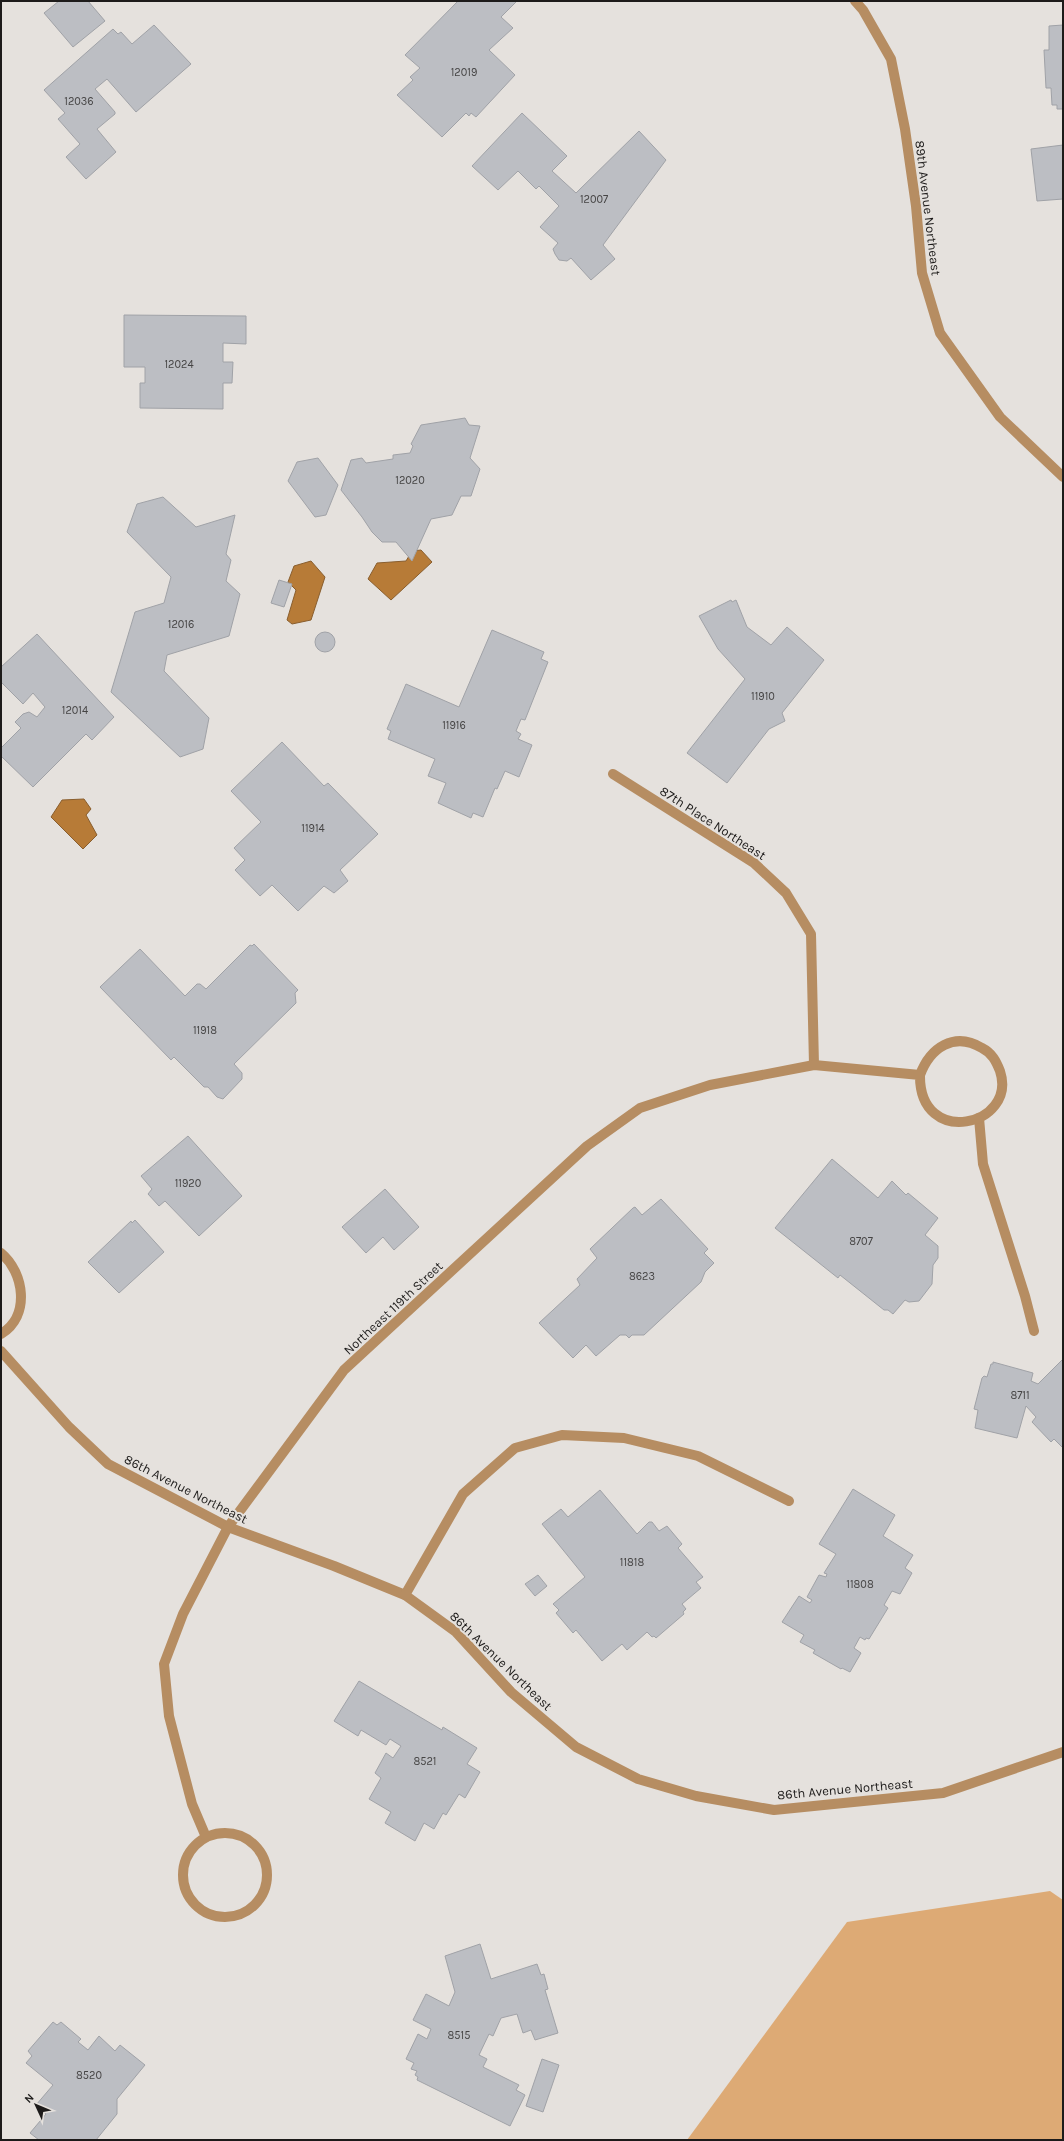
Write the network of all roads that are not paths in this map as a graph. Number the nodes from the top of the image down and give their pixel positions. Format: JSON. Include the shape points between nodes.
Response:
{"nodes":[{"id":1,"x":855,"y":1,"type":"edge"},
{"id":2,"x":1063,"y":477,"type":"edge"},
{"id":3,"x":613,"y":774,"type":"dead end"},
{"id":4,"x":814,"y":1065,"type":"junction"},
{"id":5,"x":920,"y":1075,"type":"junction"},
{"id":6,"x":979,"y":1118,"type":"junction"},
{"id":7,"x":1,"y":1253,"type":"edge"},
{"id":8,"x":1034,"y":1330,"type":"dead end"},
{"id":9,"x":1,"y":1334,"type":"edge"},
{"id":10,"x":1,"y":1351,"type":"edge"},
{"id":11,"x":789,"y":1500,"type":"dead end"},
{"id":12,"x":228,"y":1527,"type":"junction"},
{"id":13,"x":405,"y":1595,"type":"junction"},
{"id":14,"x":1063,"y":1752,"type":"edge"},
{"id":15,"x":206,"y":1837,"type":"junction"}],
"edges":[{"from":1,"to":2,"type":"street","name":"89th Avenue Northeast","via":[[863,10],[891,59],[909,160],[922,273],[940,333],[1000,417]]},
{"from":3,"to":4,"type":"street","name":"87th Place Northeast","via":[[754,863],[786,893],[811,934]]},
{"from":4,"to":5,"type":"street","name":"Northeast 119th Street"},
{"from":4,"to":12,"type":"street","name":"Northeast 119th Street","via":[[710,1085],[640,1108],[587,1146],[344,1370]]},
{"from":5,"to":6,"type":"street","via":[[920,1089],[934,1114],[960,1123]]},
{"from":5,"to":6,"type":"street","via":[[925,1062],[935,1051],[947,1044],[961,1041],[975,1044],[988,1051],[997,1062],[1001,1090],[996,1103],[987,1114]]},
{"from":6,"to":8,"type":"street","via":[[983,1164],[1026,1296]]},
{"from":7,"to":9,"type":"street","via":[[18,1273],[22,1288],[21,1304],[15,1319]]},
{"from":10,"to":12,"type":"street","name":"86th Avenue Northeast","via":[[69,1427],[108,1464]]},
{"from":11,"to":13,"type":"street","via":[[698,1456],[624,1438],[562,1435],[515,1448],[463,1494]]},
{"from":12,"to":13,"type":"street","name":"86th Avenue Northeast"},
{"from":12,"to":15,"type":"street","name":"Northeast 119th Street","via":[[183,1614],[164,1664],[168,1716],[192,1804]]},
{"from":13,"to":14,"type":"street","name":"86th Avenue Northeast","via":[[456,1632],[511,1692],[576,1748],[638,1780],[696,1796],[774,1810],[943,1793]]},
{"from":15,"to":15,"type":"street","via":[[194,1846],[186,1858],[182,1872],[184,1887],[190,1900],[201,1910],[214,1915],[229,1917],[243,1912],[255,1904],[263,1892],[267,1877],[265,1862],[259,1850],[248,1840],[234,1834],[220,1833]]}]}
